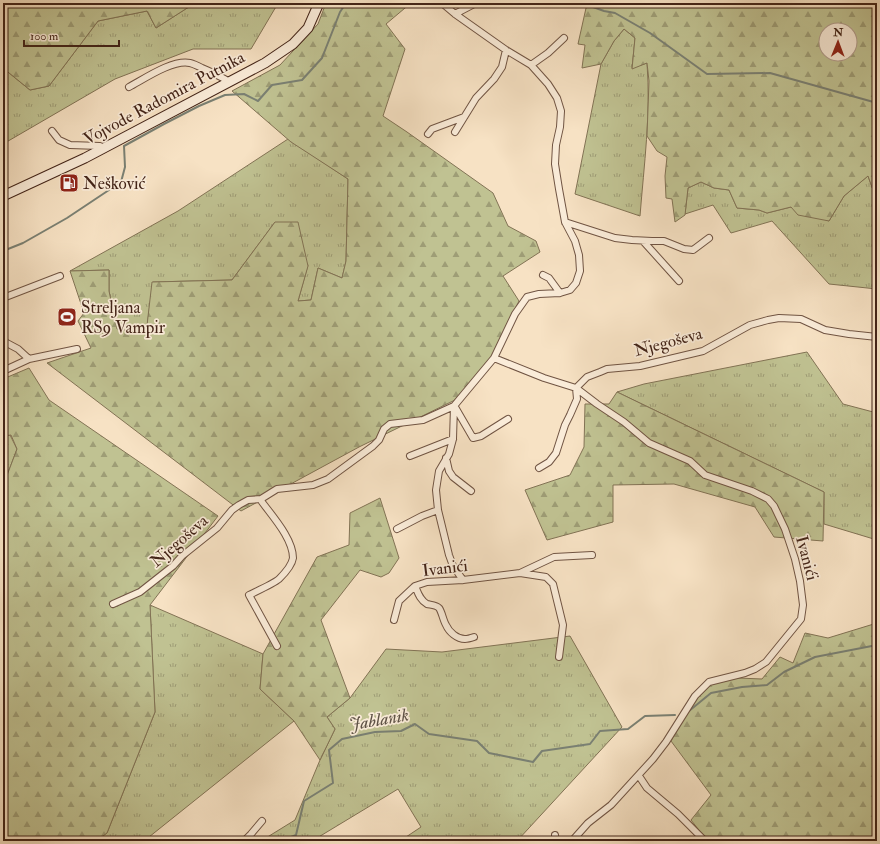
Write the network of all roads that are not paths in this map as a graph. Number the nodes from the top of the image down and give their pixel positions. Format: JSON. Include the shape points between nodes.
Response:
{"nodes":[{"id":1,"x":319,"y":3,"type":"edge"},
{"id":2,"x":442,"y":3,"type":"edge"},
{"id":3,"x":476,"y":3,"type":"edge"},
{"id":4,"x":455,"y":14,"type":"junction"},
{"id":5,"x":564,"y":38,"type":"dead end"},
{"id":6,"x":506,"y":50,"type":"junction"},
{"id":7,"x":531,"y":65,"type":"junction"},
{"id":8,"x":230,"y":82,"type":"junction"},
{"id":9,"x":129,"y":87,"type":"dead end"},
{"id":10,"x":464,"y":117,"type":"junction"},
{"id":11,"x":52,"y":131,"type":"dead end"},
{"id":12,"x":455,"y":132,"type":"dead end"},
{"id":13,"x":428,"y":134,"type":"dead end"},
{"id":14,"x":105,"y":148,"type":"junction"},
{"id":15,"x":3,"y":196,"type":"edge"},
{"id":16,"x":565,"y":222,"type":"junction"},
{"id":17,"x":709,"y":238,"type":"dead end"},
{"id":18,"x":643,"y":241,"type":"junction"},
{"id":19,"x":543,"y":275,"type":"dead end"},
{"id":20,"x":60,"y":276,"type":"dead end"},
{"id":21,"x":679,"y":281,"type":"dead end"},
{"id":22,"x":560,"y":293,"type":"junction"},
{"id":23,"x":3,"y":298,"type":"edge"},
{"id":24,"x":877,"y":337,"type":"edge"},
{"id":25,"x":3,"y":341,"type":"edge"},
{"id":26,"x":77,"y":348,"type":"dead end"},
{"id":27,"x":494,"y":358,"type":"junction"},
{"id":28,"x":29,"y":359,"type":"junction"},
{"id":29,"x":3,"y":371,"type":"edge"},
{"id":30,"x":576,"y":388,"type":"junction"},
{"id":31,"x":454,"y":406,"type":"junction"},
{"id":32,"x":508,"y":419,"type":"dead end"},
{"id":33,"x":453,"y":439,"type":"junction"},
{"id":34,"x":410,"y":456,"type":"dead end"},
{"id":35,"x":446,"y":458,"type":"junction"},
{"id":36,"x":538,"y":468,"type":"dead end"},
{"id":37,"x":471,"y":490,"type":"dead end"},
{"id":38,"x":261,"y":499,"type":"junction"},
{"id":39,"x":438,"y":510,"type":"junction"},
{"id":40,"x":397,"y":529,"type":"dead end"},
{"id":41,"x":592,"y":555,"type":"dead end"},
{"id":42,"x":520,"y":573,"type":"junction"},
{"id":43,"x":463,"y":580,"type":"junction"},
{"id":44,"x":415,"y":586,"type":"junction"},
{"id":45,"x":113,"y":604,"type":"dead end"},
{"id":46,"x":394,"y":620,"type":"dead end"},
{"id":47,"x":474,"y":637,"type":"dead end"},
{"id":48,"x":276,"y":646,"type":"dead end"},
{"id":49,"x":559,"y":657,"type":"dead end"},
{"id":50,"x":639,"y":776,"type":"junction"},
{"id":51,"x":262,"y":821,"type":"dead end"},
{"id":52,"x":244,"y":841,"type":"edge"},
{"id":53,"x":572,"y":841,"type":"edge"},
{"id":54,"x":704,"y":841,"type":"edge"}],
"edges":[{"from":1,"to":8,"type":"main road","name":"Vojvode Radomira Putnika","via":[[308,28],[293,44]]},
{"from":2,"to":4,"type":"street","name":"Njegoševa"},
{"from":3,"to":4,"type":"street"},
{"from":4,"to":6,"type":"street","name":"Njegoševa"},
{"from":5,"to":7,"type":"street"},
{"from":6,"to":7,"type":"street","name":"Njegoševa"},
{"from":6,"to":10,"type":"street","via":[[502,67]]},
{"from":7,"to":16,"type":"street","name":"Njegoševa","via":[[548,84],[557,98],[561,111],[555,164]]},
{"from":8,"to":9,"type":"street","via":[[195,65],[184,63],[170,65]]},
{"from":8,"to":14,"type":"main road","name":"Vojvode Radomira Putnika"},
{"from":10,"to":12,"type":"street"},
{"from":10,"to":13,"type":"street","via":[[432,128]]},
{"from":11,"to":14,"type":"street","via":[[59,140],[70,145]]},
{"from":14,"to":15,"type":"main road","name":"Vojvode Radomira Putnika"},
{"from":16,"to":18,"type":"street","via":[[615,238]]},
{"from":16,"to":22,"type":"street","name":"Njegoševa","via":[[575,241],[580,271],[576,283],[570,290]]},
{"from":17,"to":18,"type":"street","via":[[692,250],[664,240]]},
{"from":18,"to":21,"type":"street"},
{"from":19,"to":22,"type":"street","via":[[549,278]]},
{"from":20,"to":23,"type":"street"},
{"from":22,"to":27,"type":"street","name":"Njegoševa","via":[[527,297],[515,314]]},
{"from":24,"to":30,"type":"street","name":"Njegoševa","via":[[825,330],[801,319],[773,319],[750,325],[703,350],[640,366],[613,368],[600,372],[587,378]]},
{"from":25,"to":28,"type":"street"},
{"from":26,"to":28,"type":"street"},
{"from":27,"to":30,"type":"street"},
{"from":27,"to":31,"type":"street","name":"Njegoševa"},
{"from":28,"to":29,"type":"street"},
{"from":30,"to":36,"type":"street","via":[[577,399],[556,453],[549,462]]},
{"from":30,"to":50,"type":"street","name":"Ivanići","via":[[649,443],[690,461],[705,475],[768,499],[785,529],[800,581],[803,605],[800,619],[766,662],[745,673],[709,682],[695,696],[666,742]]},
{"from":31,"to":32,"type":"street","via":[[472,438],[481,436]]},
{"from":31,"to":33,"type":"street"},
{"from":31,"to":38,"type":"street","name":"Njegoševa","via":[[423,420],[390,424],[373,446],[328,479],[313,485],[277,489]]},
{"from":33,"to":34,"type":"street"},
{"from":33,"to":35,"type":"street"},
{"from":35,"to":37,"type":"street","via":[[453,477]]},
{"from":35,"to":39,"type":"street","via":[[439,471],[436,490]]},
{"from":38,"to":45,"type":"street","name":"Njegoševa","via":[[248,500],[232,510],[217,528],[173,566],[140,592]]},
{"from":38,"to":48,"type":"street","via":[[286,536],[293,559],[278,579],[249,595]]},
{"from":39,"to":40,"type":"street"},
{"from":39,"to":43,"type":"street","via":[[453,566]]},
{"from":41,"to":42,"type":"street","name":"Ivanići","via":[[554,557]]},
{"from":42,"to":43,"type":"street","name":"Ivanići"},
{"from":42,"to":49,"type":"street","name":"Ivanići","via":[[546,577],[554,584],[563,625]]},
{"from":43,"to":44,"type":"street","name":"Ivanići","via":[[427,582]]},
{"from":44,"to":46,"type":"street","name":"Ivanići","via":[[399,601]]},
{"from":44,"to":47,"type":"street","via":[[423,601],[439,609],[450,632],[465,639]]},
{"from":50,"to":53,"type":"street","name":"Ivanići"},
{"from":50,"to":54,"type":"street","via":[[647,788],[678,814]]},
{"from":51,"to":52,"type":"street"}]}
